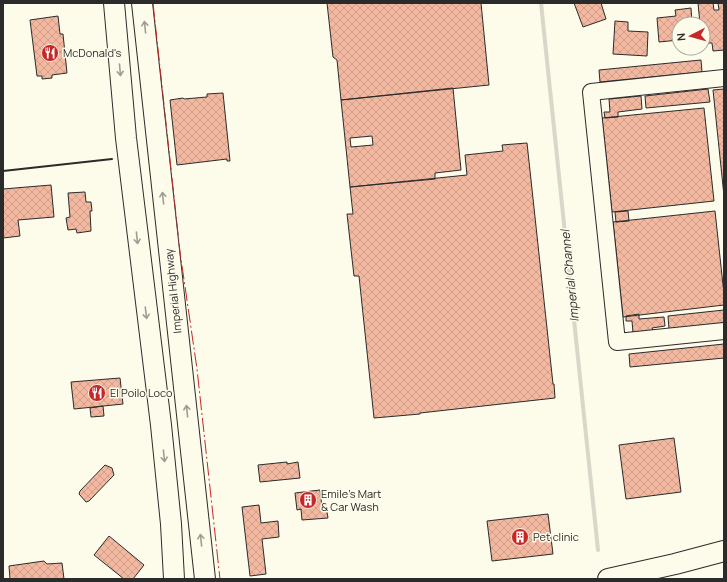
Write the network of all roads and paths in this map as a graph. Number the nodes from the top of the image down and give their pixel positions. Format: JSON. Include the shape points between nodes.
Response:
{"nodes":[{"id":1,"x":114,"y":3,"type":"edge"},
{"id":2,"x":142,"y":3,"type":"edge"},
{"id":3,"x":724,"y":78,"type":"edge"},
{"id":4,"x":124,"y":115,"type":"junction"},
{"id":5,"x":165,"y":220,"type":"junction"},
{"id":6,"x":724,"y":331,"type":"edge"},
{"id":7,"x":724,"y":551,"type":"edge"},
{"id":8,"x":174,"y":579,"type":"edge"},
{"id":9,"x":205,"y":579,"type":"edge"},
{"id":10,"x":608,"y":579,"type":"edge"}],
"edges":[{"from":1,"to":4,"type":"main road","one_way":true},
{"from":5,"to":2,"type":"main road","name":"Imperial Highway","one_way":true},
{"from":3,"to":6,"type":"street","via":[[591,92],[617,342]]},
{"from":4,"to":5,"type":"main road","via":[[138,136],[146,209],[153,218]]},
{"from":4,"to":8,"type":"main road","one_way":true,"via":[[161,425]]},
{"from":9,"to":5,"type":"main road","name":"Imperial Highway","one_way":true},
{"from":7,"to":10,"type":"main road"}]}
